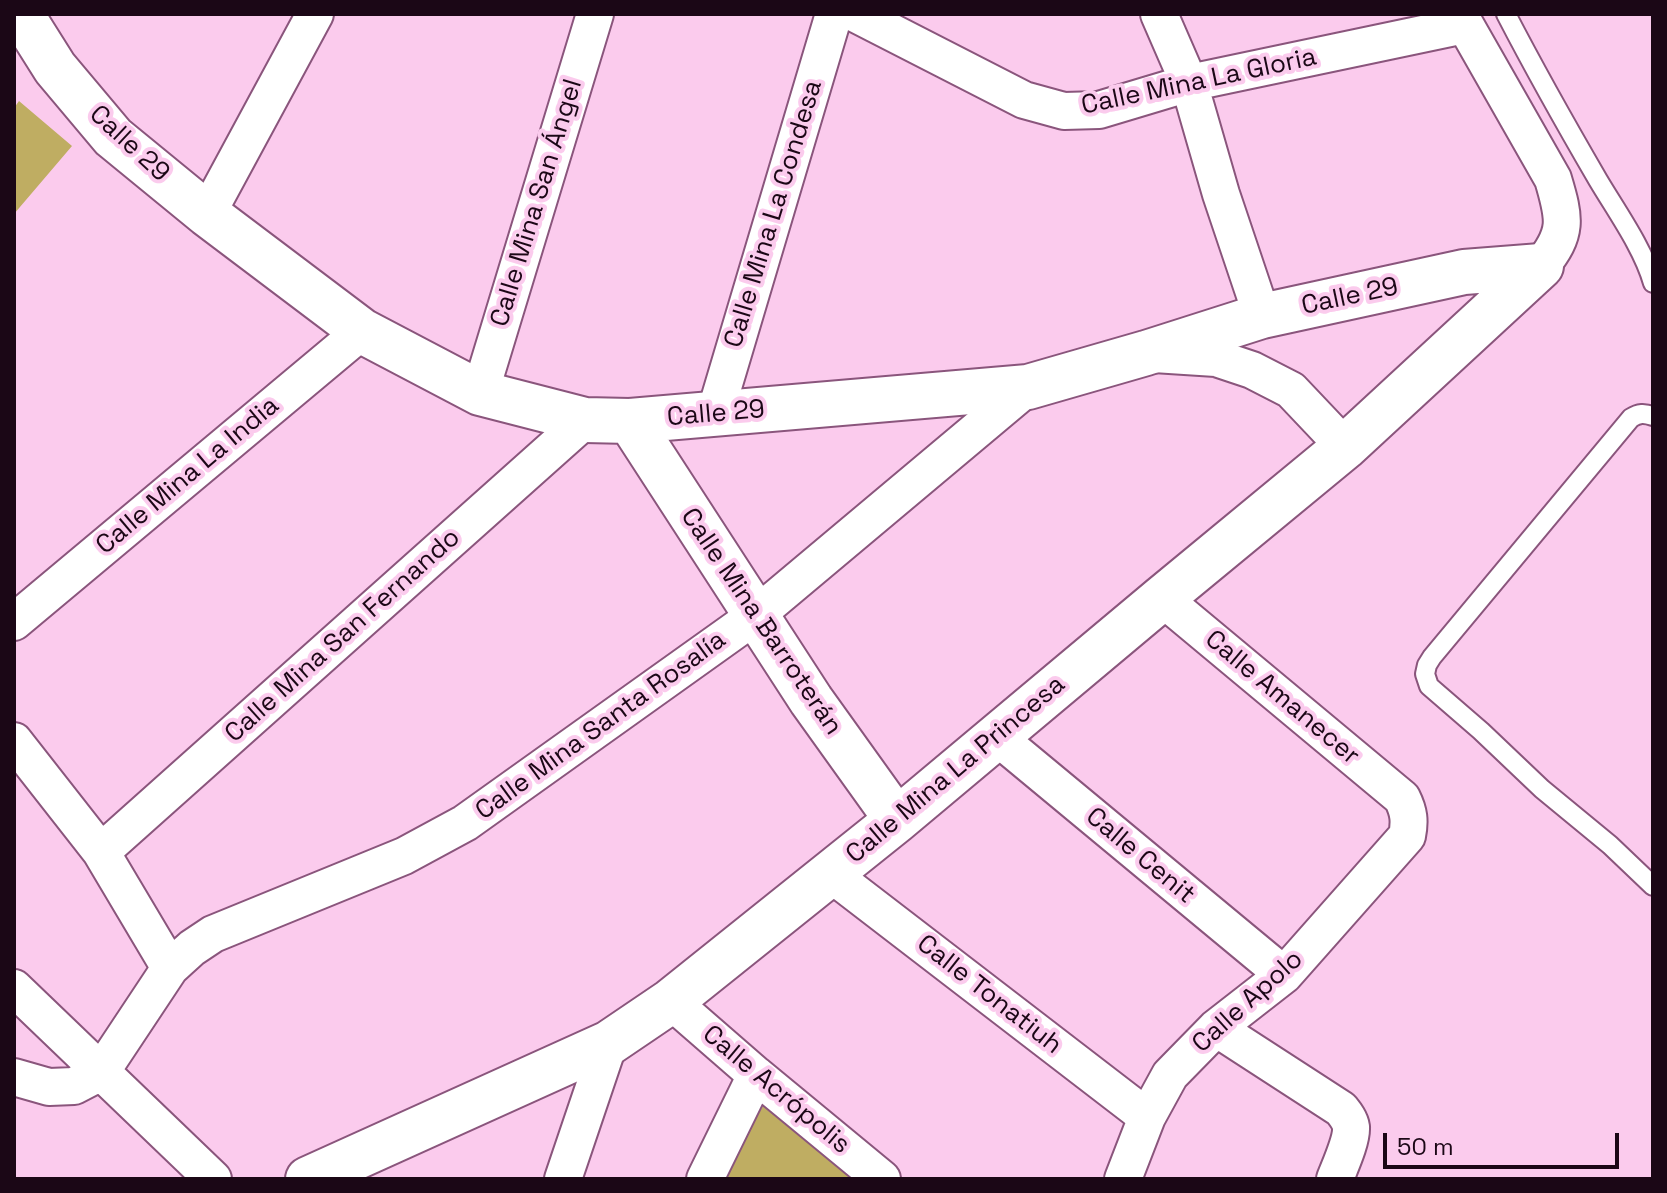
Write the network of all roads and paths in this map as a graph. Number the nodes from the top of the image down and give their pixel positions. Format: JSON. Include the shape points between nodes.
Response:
{"nodes":[{"id":1,"x":21,"y":14,"type":"edge"},
{"id":2,"x":315,"y":14,"type":"edge"},
{"id":3,"x":595,"y":14,"type":"edge"},
{"id":4,"x":834,"y":14,"type":"edge"},
{"id":5,"x":856,"y":14,"type":"edge"},
{"id":6,"x":1159,"y":14,"type":"edge"},
{"id":7,"x":1506,"y":14,"type":"edge"},
{"id":8,"x":1462,"y":19,"type":"edge"},
{"id":9,"x":1189,"y":83,"type":"junction"},
{"id":10,"x":207,"y":214,"type":"junction"},
{"id":11,"x":1541,"y":266,"type":"junction"},
{"id":12,"x":1653,"y":283,"type":"edge"},
{"id":13,"x":1262,"y":316,"type":"junction"},
{"id":14,"x":362,"y":331,"type":"junction"},
{"id":15,"x":1146,"y":353,"type":"junction"},
{"id":16,"x":1028,"y":387,"type":"junction"},
{"id":17,"x":480,"y":393,"type":"junction"},
{"id":18,"x":715,"y":414,"type":"junction"},
{"id":19,"x":1650,"y":415,"type":"edge"},
{"id":20,"x":585,"y":420,"type":"junction"},
{"id":21,"x":630,"y":421,"type":"junction"},
{"id":22,"x":1345,"y":447,"type":"junction"},
{"id":23,"x":1162,"y":598,"type":"junction"},
{"id":24,"x":755,"y":616,"type":"junction"},
{"id":25,"x":14,"y":622,"type":"edge"},
{"id":26,"x":997,"y":737,"type":"junction"},
{"id":27,"x":14,"y":741,"type":"edge"},
{"id":28,"x":1402,"y":798,"type":"joint"},
{"id":29,"x":897,"y":820,"type":"junction"},
{"id":30,"x":101,"y":852,"type":"junction"},
{"id":31,"x":831,"y":874,"type":"junction"},
{"id":32,"x":1653,"y":886,"type":"edge"},
{"id":33,"x":170,"y":968,"type":"junction"},
{"id":34,"x":1284,"y":975,"type":"junction"},
{"id":35,"x":14,"y":988,"type":"edge"},
{"id":36,"x":671,"y":1001,"type":"junction"},
{"id":37,"x":1216,"y":1028,"type":"junction"},
{"id":38,"x":609,"y":1043,"type":"junction"},
{"id":39,"x":101,"y":1072,"type":"junction"},
{"id":40,"x":756,"y":1075,"type":"junction"},
{"id":41,"x":14,"y":1077,"type":"edge"},
{"id":42,"x":1147,"y":1117,"type":"junction"},
{"id":43,"x":314,"y":1177,"type":"edge"},
{"id":44,"x":213,"y":1179,"type":"edge"},
{"id":45,"x":563,"y":1179,"type":"edge"},
{"id":46,"x":705,"y":1179,"type":"edge"},
{"id":47,"x":882,"y":1179,"type":"edge"},
{"id":48,"x":1123,"y":1179,"type":"edge"},
{"id":49,"x":1335,"y":1179,"type":"edge"}],
"edges":[{"from":1,"to":10,"type":"street","name":"Calle 29","via":[[55,68],[113,137]]},
{"from":2,"to":10,"type":"street"},
{"from":3,"to":17,"type":"street","name":"Calle Mina San Ángel"},
{"from":4,"to":18,"type":"street","name":"Calle Mina La Condesa"},
{"from":5,"to":9,"type":"street","name":"Calle Mina La Gloria","via":[[1024,100],[1064,111],[1099,110]]},
{"from":6,"to":9,"type":"street"},
{"from":7,"to":12,"type":"lane"},
{"from":8,"to":9,"type":"street","name":"Calle Mina La Gloria"},
{"from":8,"to":11,"type":"street","via":[[1553,179],[1563,227]]},
{"from":9,"to":13,"type":"street"},
{"from":10,"to":14,"type":"street","name":"Calle 29"},
{"from":11,"to":13,"type":"street","name":"Calle 29","via":[[1464,272]]},
{"from":11,"to":22,"type":"street","name":"Calle Mina La Princesa"},
{"from":13,"to":15,"type":"street","name":"Calle 29"},
{"from":14,"to":17,"type":"street","name":"Calle 29"},
{"from":14,"to":25,"type":"street","name":"Calle Mina La India"},
{"from":15,"to":16,"type":"street","name":"Calle 29"},
{"from":15,"to":22,"type":"street","via":[[1216,358],[1252,370],[1291,390]]},
{"from":16,"to":18,"type":"street","name":"Calle 29"},
{"from":16,"to":24,"type":"street","name":"Calle Mina Santa Rosalía"},
{"from":17,"to":20,"type":"street","name":"Calle 29"},
{"from":18,"to":21,"type":"street","name":"Calle 29"},
{"from":19,"to":32,"type":"lane","via":[[1631,418],[1432,657],[1425,674],[1429,686]]},
{"from":20,"to":21,"type":"street","name":"Calle 29"},
{"from":20,"to":30,"type":"street","name":"Calle Mina San Fernando"},
{"from":21,"to":24,"type":"street","name":"Calle Mina Barroterán"},
{"from":22,"to":23,"type":"street","name":"Calle Mina La Princesa"},
{"from":23,"to":26,"type":"street","name":"Calle Mina La Princesa"},
{"from":23,"to":28,"type":"street","name":"Calle Amanecer"},
{"from":24,"to":29,"type":"street","name":"Calle Mina Barroterán"},
{"from":24,"to":33,"type":"street","name":"Calle Mina Santa Rosalía","via":[[465,823],[404,856],[213,934]]},
{"from":26,"to":29,"type":"street","name":"Calle Mina La Princesa"},
{"from":26,"to":34,"type":"street","name":"Calle Cenit"},
{"from":27,"to":30,"type":"street"},
{"from":28,"to":34,"type":"street","name":"Calle Apolo","via":[[1409,810],[1407,836]]},
{"from":29,"to":31,"type":"street","name":"Calle Mina La Princesa"},
{"from":30,"to":33,"type":"street"},
{"from":31,"to":36,"type":"street","name":"Calle Mina La Princesa"},
{"from":31,"to":42,"type":"street","name":"Calle Tonatiuh"},
{"from":33,"to":39,"type":"street"},
{"from":34,"to":37,"type":"street","name":"Calle Apolo"},
{"from":35,"to":39,"type":"street"},
{"from":36,"to":38,"type":"street","name":"Calle Mina La Princesa"},
{"from":36,"to":40,"type":"street","name":"Calle Acrópolis"},
{"from":37,"to":42,"type":"street","name":"Calle Apolo","via":[[1170,1075]]},
{"from":37,"to":49,"type":"street","via":[[1341,1109],[1351,1127]]},
{"from":38,"to":43,"type":"street","name":"Calle Mina La Princesa"},
{"from":38,"to":45,"type":"street"},
{"from":39,"to":41,"type":"street","via":[[74,1086],[49,1087]]},
{"from":39,"to":44,"type":"street"},
{"from":40,"to":46,"type":"street"},
{"from":40,"to":47,"type":"street","name":"Calle Acrópolis"},
{"from":42,"to":48,"type":"street","name":"Calle Apolo"}]}
